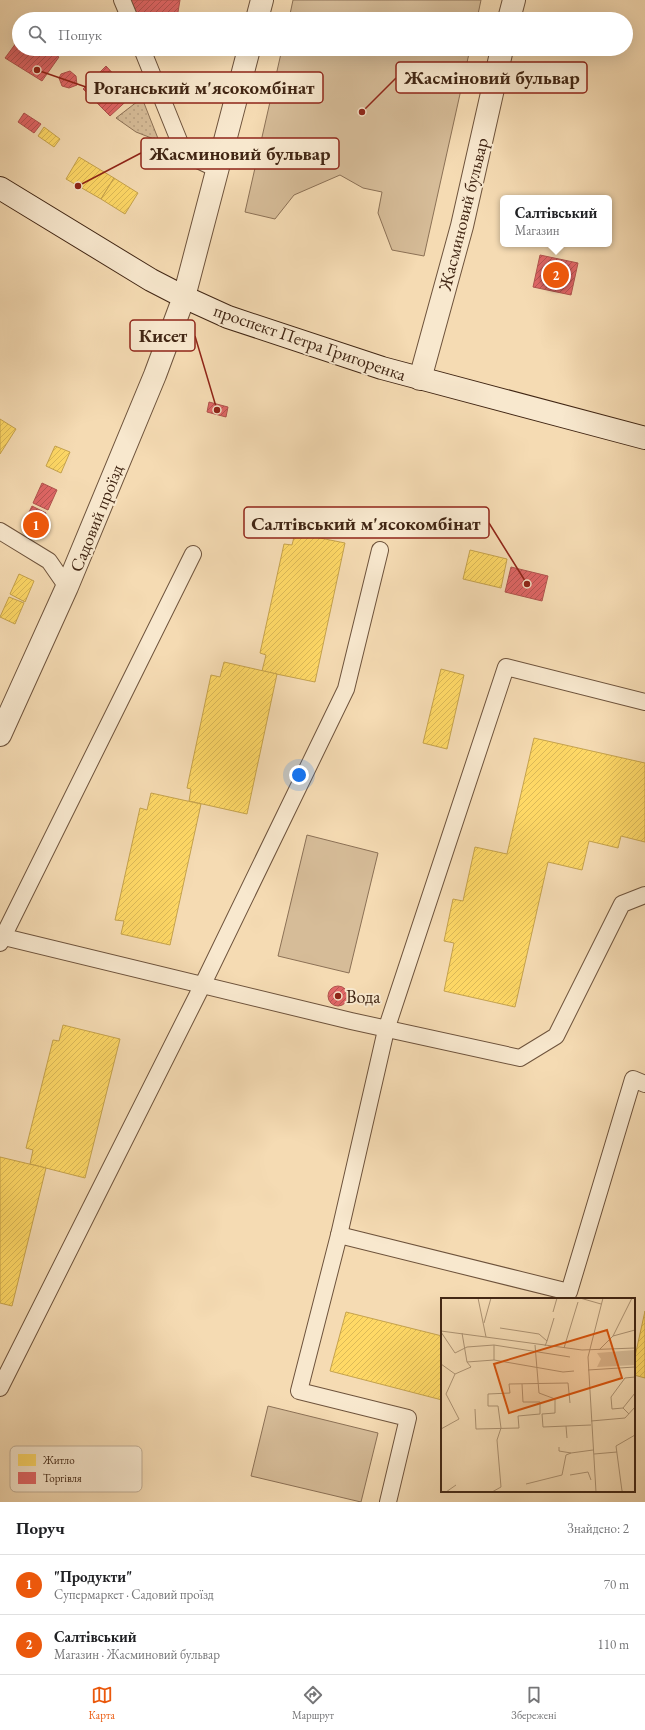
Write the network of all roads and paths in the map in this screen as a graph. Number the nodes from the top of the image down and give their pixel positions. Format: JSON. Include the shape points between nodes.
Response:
{"nodes":[{"id":1,"x":122,"y":0,"type":"edge"},
{"id":2,"x":262,"y":0,"type":"edge"},
{"id":3,"x":514,"y":0,"type":"edge"},
{"id":4,"x":127,"y":12,"type":"edge"},
{"id":5,"x":259,"y":12,"type":"edge"},
{"id":6,"x":511,"y":12,"type":"edge"},
{"id":7,"x":145,"y":56,"type":"edge"},
{"id":8,"x":247,"y":56,"type":"edge"},
{"id":9,"x":500,"y":56,"type":"edge"},
{"id":10,"x":217,"y":169,"type":"junction"},
{"id":11,"x":0,"y":188,"type":"edge"},
{"id":12,"x":184,"y":297,"type":"junction"},
{"id":13,"x":420,"y":379,"type":"junction"},
{"id":14,"x":645,"y":438,"type":"edge"},
{"id":15,"x":0,"y":531,"type":"edge"},
{"id":16,"x":380,"y":550,"type":"dead end"},
{"id":17,"x":193,"y":554,"type":"dead end"},
{"id":18,"x":67,"y":587,"type":"junction"},
{"id":19,"x":645,"y":702,"type":"edge"},
{"id":20,"x":0,"y":735,"type":"edge"},
{"id":21,"x":645,"y":895,"type":"edge"},
{"id":22,"x":1,"y":939,"type":"edge"},
{"id":23,"x":202,"y":986,"type":"junction"},
{"id":24,"x":386,"y":1030,"type":"junction"},
{"id":25,"x":645,"y":1084,"type":"edge"},
{"id":26,"x":339,"y":1235,"type":"junction"},
{"id":27,"x":0,"y":1388,"type":"edge"},
{"id":28,"x":388,"y":1502,"type":"edge"}],
"edges":[{"from":1,"to":4,"type":"lane"},
{"from":2,"to":5,"type":"street"},
{"from":3,"to":6,"type":"street"},
{"from":7,"to":10,"type":"lane","via":[[182,148],[198,160]]},
{"from":8,"to":10,"type":"street"},
{"from":9,"to":13,"type":"street","name":"Жасминовий бульвар","via":[[463,219]]},
{"from":10,"to":12,"type":"street"},
{"from":11,"to":12,"type":"street","name":"проспект Петра Григоренка","via":[[123,264]]},
{"from":12,"to":13,"type":"street","name":"проспект Петра Григоренка","via":[[261,329]]},
{"from":12,"to":18,"type":"street","name":"Садовий проїзд","via":[[155,375]]},
{"from":13,"to":14,"type":"street","name":"проспект Петра Григоренка"},
{"from":15,"to":18,"type":"lane","via":[[49,561]]},
{"from":16,"to":23,"type":"lane","via":[[346,689]]},
{"from":17,"to":22,"type":"lane"},
{"from":18,"to":20,"type":"street","name":"Садовий проїзд"},
{"from":19,"to":24,"type":"lane","via":[[506,667]]},
{"from":21,"to":24,"type":"lane","via":[[622,904],[556,1036],[520,1058]]},
{"from":22,"to":23,"type":"lane"},
{"from":23,"to":24,"type":"lane"},
{"from":23,"to":27,"type":"lane"},
{"from":24,"to":26,"type":"lane"},
{"from":25,"to":26,"type":"lane","via":[[633,1079],[569,1292]]},
{"from":26,"to":28,"type":"lane","via":[[299,1391],[408,1418]]}]}
